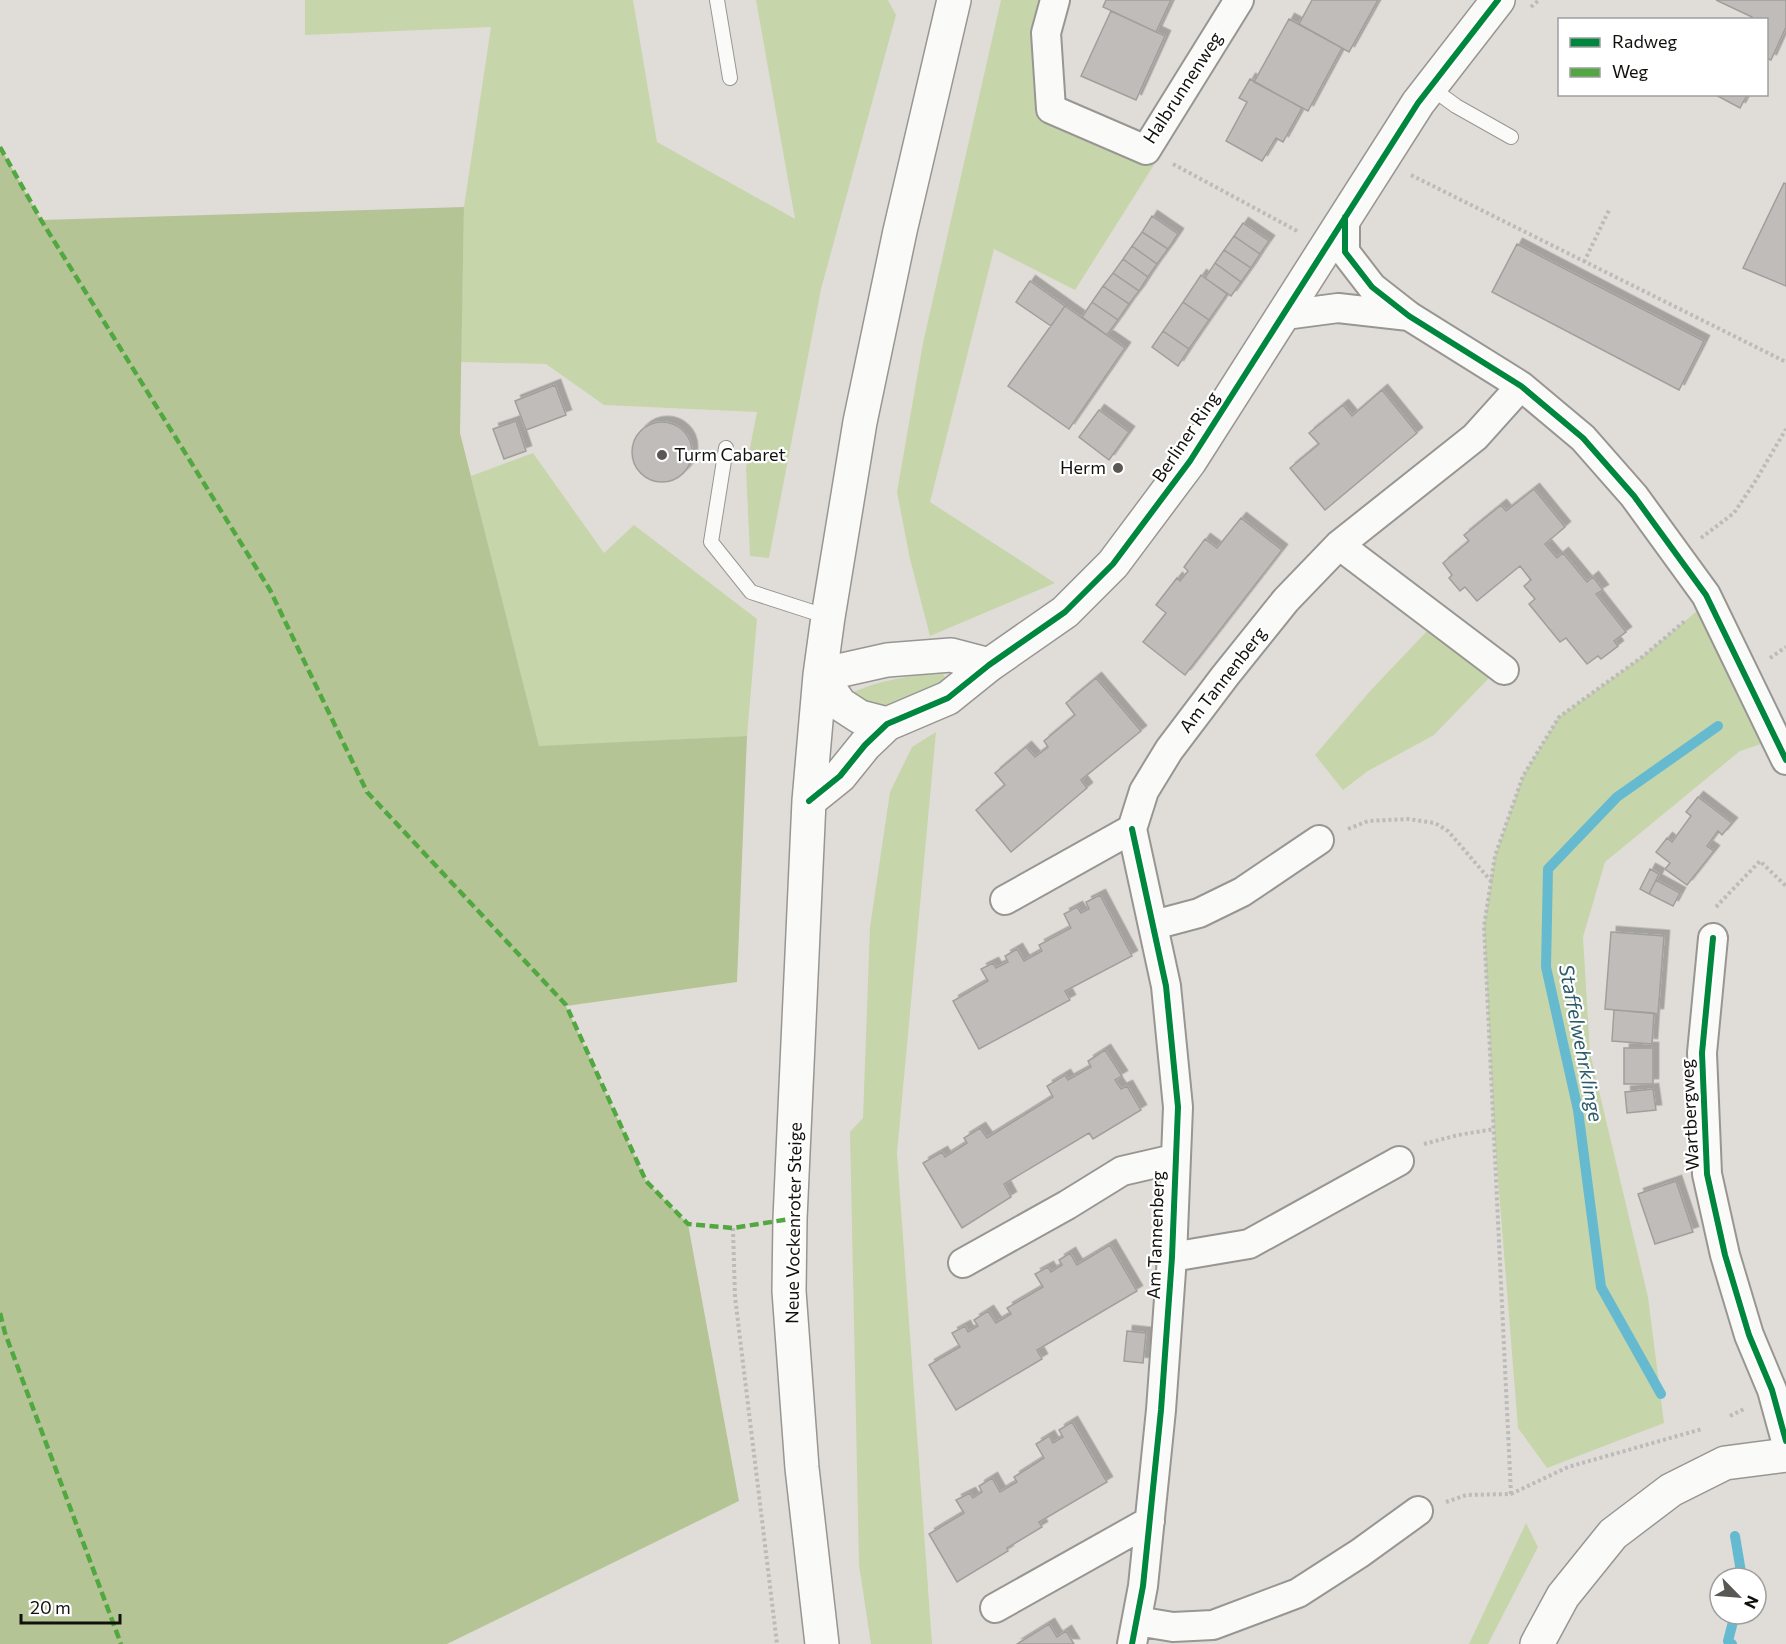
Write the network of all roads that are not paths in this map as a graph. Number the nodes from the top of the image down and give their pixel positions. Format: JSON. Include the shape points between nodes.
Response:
{"nodes":[{"id":1,"x":717,"y":0,"type":"edge"},
{"id":2,"x":1056,"y":0,"type":"edge"},
{"id":3,"x":1239,"y":0,"type":"edge"},
{"id":4,"x":1498,"y":0,"type":"edge"},
{"id":5,"x":947,"y":2,"type":"edge"},
{"id":6,"x":730,"y":78,"type":"dead end"},
{"id":7,"x":1430,"y":87,"type":"junction"},
{"id":8,"x":1511,"y":137,"type":"dead end"},
{"id":9,"x":1345,"y":217,"type":"junction"},
{"id":10,"x":1284,"y":315,"type":"junction"},
{"id":11,"x":1409,"y":316,"type":"junction"},
{"id":12,"x":1521,"y":386,"type":"junction"},
{"id":13,"x":726,"y":448,"type":"dead end"},
{"id":14,"x":1339,"y":545,"type":"junction"},
{"id":15,"x":828,"y":617,"type":"junction"},
{"id":16,"x":989,"y":665,"type":"junction"},
{"id":17,"x":1504,"y":670,"type":"dead end"},
{"id":18,"x":820,"y":675,"type":"junction"},
{"id":19,"x":887,"y":724,"type":"junction"},
{"id":20,"x":1786,"y":760,"type":"edge"},
{"id":21,"x":809,"y":801,"type":"junction"},
{"id":22,"x":1132,"y":829,"type":"junction"},
{"id":23,"x":1319,"y":840,"type":"road end"},
{"id":24,"x":1005,"y":900,"type":"dead end"},
{"id":25,"x":1154,"y":925,"type":"junction"},
{"id":26,"x":1713,"y":938,"type":"road end"},
{"id":27,"x":1174,"y":1159,"type":"junction"},
{"id":28,"x":1399,"y":1161,"type":"road end"},
{"id":29,"x":1172,"y":1257,"type":"junction"},
{"id":30,"x":963,"y":1263,"type":"dead end"},
{"id":31,"x":1786,"y":1441,"type":"edge"},
{"id":32,"x":1786,"y":1455,"type":"edge"},
{"id":33,"x":1418,"y":1511,"type":"road end"},
{"id":34,"x":1150,"y":1521,"type":"junction"},
{"id":35,"x":995,"y":1608,"type":"dead end"},
{"id":36,"x":1134,"y":1633,"type":"edge"},
{"id":37,"x":822,"y":1644,"type":"edge"},
{"id":38,"x":1538,"y":1644,"type":"edge"}],
"edges":[{"from":1,"to":6,"type":"lane"},
{"from":2,"to":3,"type":"street","name":"Halbrunnenweg","via":[[1046,33],[1051,109],[1146,150]]},
{"from":4,"to":7,"type":"main road","name":"Berliner Ring"},
{"from":5,"to":15,"type":"main road","name":"Neue Vockenroter Steige","via":[[860,422]]},
{"from":7,"to":8,"type":"lane"},
{"from":7,"to":9,"type":"main road","name":"Berliner Ring"},
{"from":9,"to":10,"type":"main road","name":"Berliner Ring"},
{"from":9,"to":11,"type":"street","via":[[1345,252],[1372,287]]},
{"from":10,"to":11,"type":"street","via":[[1338,308]]},
{"from":10,"to":16,"type":"main road","name":"Berliner Ring","via":[[1190,461],[1113,564],[1065,612]]},
{"from":11,"to":12,"type":"street"},
{"from":12,"to":14,"type":"street","name":"Am Tannenberg","via":[[1475,437]]},
{"from":12,"to":20,"type":"street","via":[[1583,438],[1634,496],[1709,601]]},
{"from":13,"to":15,"type":"lane","via":[[711,543],[751,592]]},
{"from":14,"to":17,"type":"street"},
{"from":14,"to":22,"type":"street","name":"Am Tannenberg","via":[[1286,600],[1169,750],[1144,791]]},
{"from":15,"to":18,"type":"main road","name":"Neue Vockenroter Steige"},
{"from":16,"to":18,"type":"main road","via":[[951,655],[887,660]]},
{"from":16,"to":19,"type":"main road","name":"Berliner Ring","via":[[948,698]]},
{"from":18,"to":19,"type":"main road","via":[[840,704],[860,717]]},
{"from":18,"to":21,"type":"main road","name":"Neue Vockenroter Steige"},
{"from":19,"to":21,"type":"main road","name":"Berliner Ring","via":[[840,776]]},
{"from":21,"to":37,"type":"main road","name":"Neue Vockenroter Steige","via":[[789,1291],[802,1468]]},
{"from":22,"to":24,"type":"street"},
{"from":22,"to":25,"type":"street","name":"Am Tannenberg"},
{"from":23,"to":25,"type":"street","via":[[1242,892],[1199,914]]},
{"from":25,"to":27,"type":"street","name":"Am Tannenberg","via":[[1166,986],[1178,1107]]},
{"from":26,"to":31,"type":"street","name":"Wartbergweg","via":[[1702,1053],[1707,1174],[1725,1255],[1749,1335],[1761,1398]]},
{"from":27,"to":29,"type":"street","name":"Am Tannenberg"},
{"from":27,"to":30,"type":"street","name":"Am Tannenberg","via":[[1122,1171]]},
{"from":28,"to":29,"type":"street","name":"Am Tannenberg","via":[[1249,1244]]},
{"from":29,"to":34,"type":"street","name":"Am Tannenberg"},
{"from":32,"to":38,"type":"main road","via":[[1725,1463],[1671,1490],[1612,1534],[1563,1596]]},
{"from":33,"to":36,"type":"street","name":"Am Tannenberg","via":[[1298,1593],[1213,1625]]},
{"from":34,"to":35,"type":"street"},
{"from":34,"to":36,"type":"street","name":"Am Tannenberg"}]}
